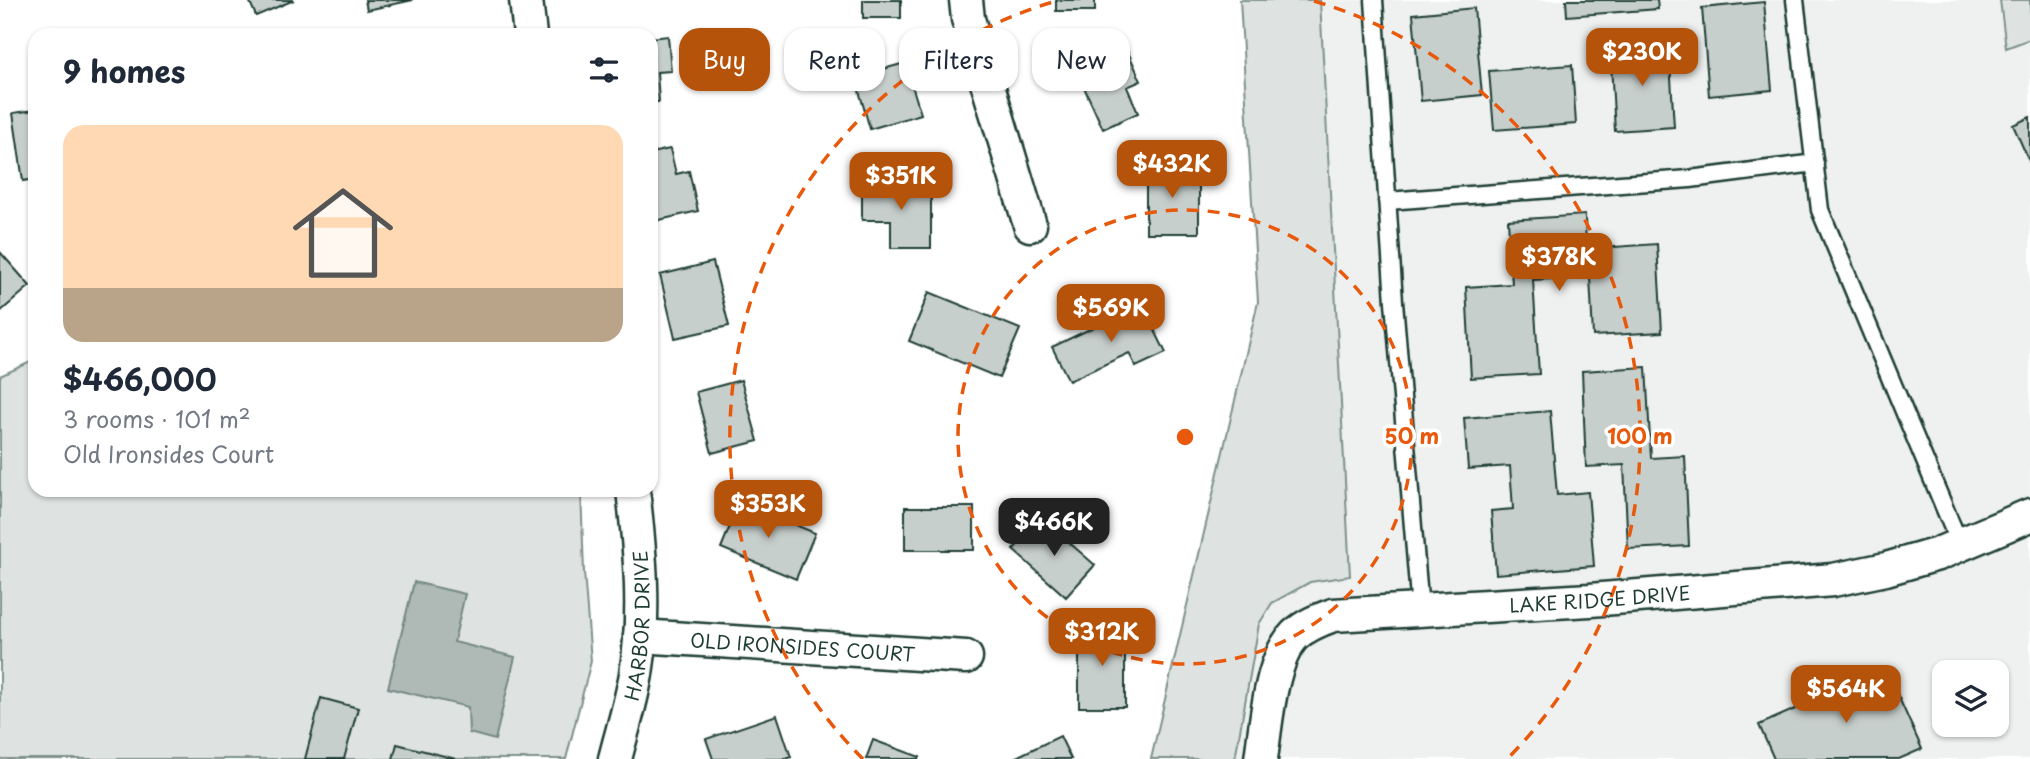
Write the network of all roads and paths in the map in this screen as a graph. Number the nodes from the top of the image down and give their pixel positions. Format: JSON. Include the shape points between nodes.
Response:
{"nodes":[{"id":1,"x":526,"y":0,"type":"edge"},
{"id":2,"x":966,"y":0,"type":"edge"},
{"id":3,"x":1374,"y":0,"type":"edge"},
{"id":4,"x":1795,"y":0,"type":"edge"},
{"id":5,"x":529,"y":28,"type":"edge"},
{"id":6,"x":1815,"y":163,"type":"junction"},
{"id":7,"x":1387,"y":201,"type":"junction"},
{"id":8,"x":1030,"y":225,"type":"dead end"},
{"id":9,"x":634,"y":497,"type":"edge"},
{"id":10,"x":2030,"y":515,"type":"edge"},
{"id":11,"x":1960,"y":545,"type":"junction"},
{"id":12,"x":1420,"y":610,"type":"junction"},
{"id":13,"x":640,"y":636,"type":"junction"},
{"id":14,"x":966,"y":657,"type":"dead end"},
{"id":15,"x":615,"y":759,"type":"edge"},
{"id":16,"x":1261,"y":759,"type":"edge"}],
"edges":[{"from":1,"to":5,"type":"street"},
{"from":2,"to":8,"type":"street"},
{"from":3,"to":7,"type":"lane"},
{"from":4,"to":6,"type":"lane"},
{"from":6,"to":7,"type":"lane","via":[[1690,179]]},
{"from":6,"to":11,"type":"lane","via":[[1819,210]]},
{"from":7,"to":12,"type":"lane"},
{"from":9,"to":13,"type":"street","name":"HARBOR DRIVE","via":[[641,556]]},
{"from":10,"to":11,"type":"street","name":"LAKE RIDGE DRIVE"},
{"from":11,"to":12,"type":"street","name":"LAKE RIDGE DRIVE","via":[[1833,580]]},
{"from":12,"to":16,"type":"street","name":"LAKE RIDGE DRIVE","via":[[1333,615],[1311,623],[1293,637],[1281,656]]},
{"from":13,"to":14,"type":"street","name":"OLD IRONSIDES COURT"},
{"from":13,"to":15,"type":"street","name":"HARBOR DRIVE","via":[[636,675]]}]}
